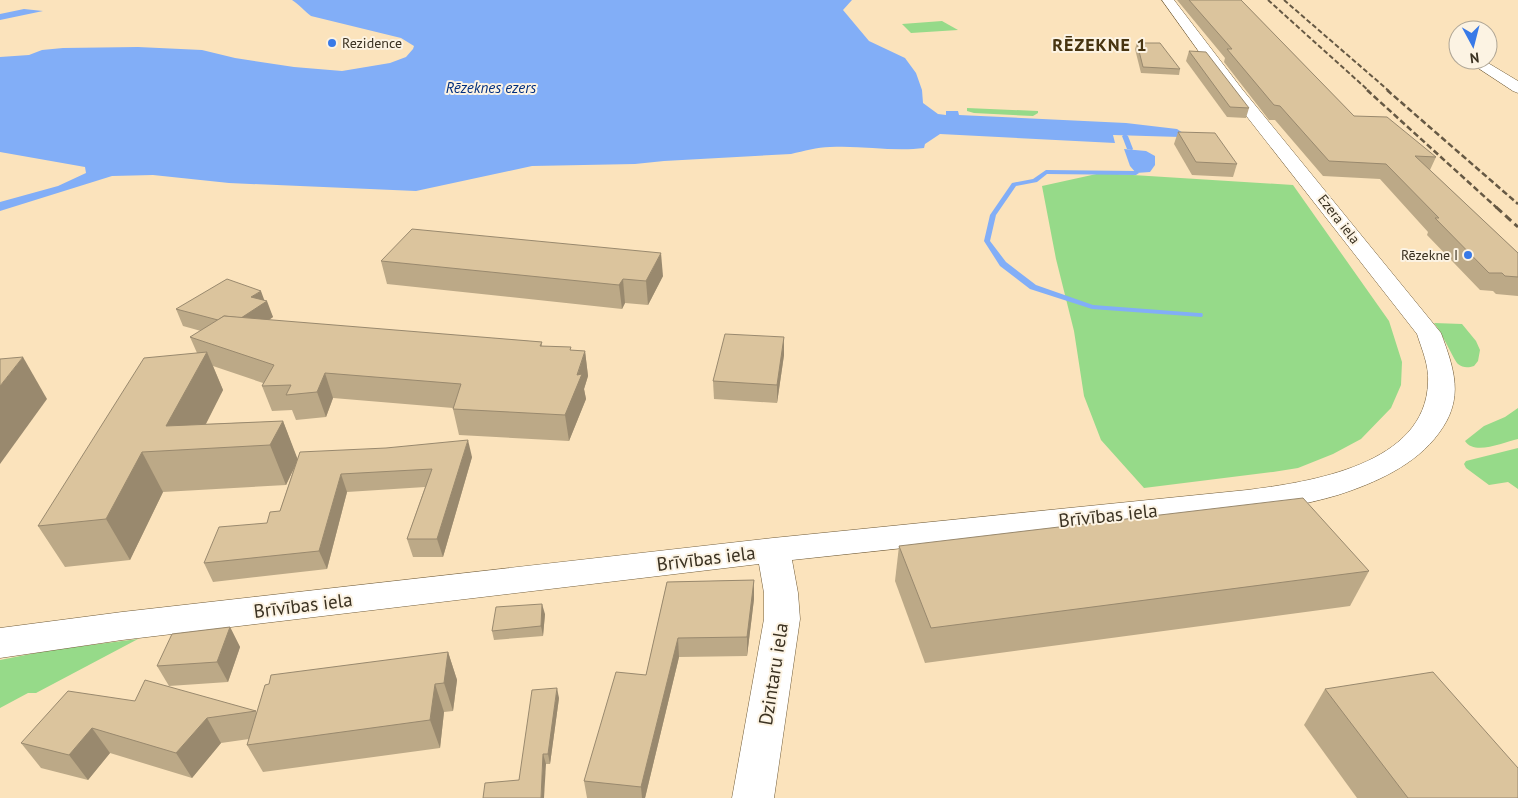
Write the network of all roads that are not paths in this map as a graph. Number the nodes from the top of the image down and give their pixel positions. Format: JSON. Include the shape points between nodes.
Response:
{"nodes":[{"id":1,"x":1168,"y":0,"type":"edge"},
{"id":2,"x":1489,"y":70,"type":"edge"},
{"id":3,"x":1518,"y":88,"type":"edge"},
{"id":4,"x":1404,"y":451,"type":"joint"},
{"id":5,"x":773,"y":550,"type":"junction"},
{"id":6,"x":0,"y":643,"type":"edge"},
{"id":7,"x":753,"y":798,"type":"edge"}],
"edges":[{"from":1,"to":4,"type":"street","name":"Ezera iela","via":[[1236,92],[1429,333],[1440,365],[1441,397],[1429,427]]},
{"from":2,"to":3,"type":"street"},
{"from":4,"to":5,"type":"street","name":"Brīvības iela","via":[[1376,468],[1312,491],[1247,501]]},
{"from":5,"to":6,"type":"street","name":"Brīvības iela"},
{"from":5,"to":7,"type":"street","name":"Dzintaru iela","via":[[782,619]]}]}
